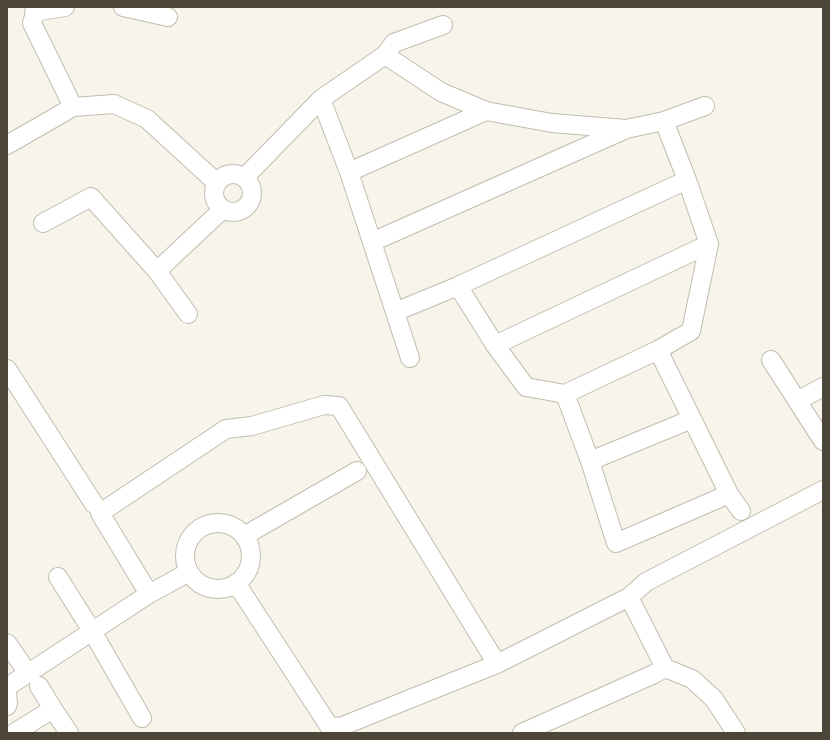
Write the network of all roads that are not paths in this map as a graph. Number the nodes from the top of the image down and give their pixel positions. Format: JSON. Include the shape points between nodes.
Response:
{"nodes":[{"id":1,"x":65,"y":7,"type":"edge"},
{"id":2,"x":123,"y":7,"type":"edge"},
{"id":3,"x":36,"y":10,"type":"edge"},
{"id":4,"x":168,"y":17,"type":"dead end"},
{"id":5,"x":443,"y":25,"type":"dead end"},
{"id":6,"x":385,"y":54,"type":"junction"},
{"id":7,"x":322,"y":99,"type":"junction"},
{"id":8,"x":705,"y":106,"type":"dead end"},
{"id":9,"x":73,"y":107,"type":"junction"},
{"id":10,"x":486,"y":110,"type":"junction"},
{"id":11,"x":664,"y":121,"type":"junction"},
{"id":12,"x":626,"y":129,"type":"junction"},
{"id":13,"x":7,"y":145,"type":"edge"},
{"id":14,"x":349,"y":172,"type":"junction"},
{"id":15,"x":245,"y":178,"type":"junction"},
{"id":16,"x":687,"y":180,"type":"junction"},
{"id":17,"x":217,"y":184,"type":"junction"},
{"id":18,"x":223,"y":209,"type":"junction"},
{"id":19,"x":43,"y":223,"type":"dead end"},
{"id":20,"x":372,"y":242,"type":"junction"},
{"id":21,"x":709,"y":244,"type":"junction"},
{"id":22,"x":157,"y":271,"type":"junction"},
{"id":23,"x":458,"y":286,"type":"junction"},
{"id":24,"x":395,"y":312,"type":"junction"},
{"id":25,"x":188,"y":314,"type":"dead end"},
{"id":26,"x":495,"y":346,"type":"junction"},
{"id":27,"x":658,"y":350,"type":"junction"},
{"id":28,"x":410,"y":358,"type":"dead end"},
{"id":29,"x":771,"y":360,"type":"dead end"},
{"id":30,"x":7,"y":369,"type":"edge"},
{"id":31,"x":823,"y":387,"type":"edge"},
{"id":32,"x":565,"y":394,"type":"junction"},
{"id":33,"x":797,"y":401,"type":"junction"},
{"id":34,"x":692,"y":419,"type":"junction"},
{"id":35,"x":823,"y":441,"type":"edge"},
{"id":36,"x":590,"y":461,"type":"junction"},
{"id":37,"x":357,"y":471,"type":"dead end"},
{"id":38,"x":823,"y":490,"type":"edge"},
{"id":39,"x":729,"y":494,"type":"junction"},
{"id":40,"x":94,"y":504,"type":"dead end"},
{"id":41,"x":741,"y":511,"type":"dead end"},
{"id":42,"x":244,"y":536,"type":"junction"},
{"id":43,"x":189,"y":572,"type":"junction"},
{"id":44,"x":58,"y":577,"type":"dead end"},
{"id":45,"x":236,"y":583,"type":"junction"},
{"id":46,"x":149,"y":594,"type":"junction"},
{"id":47,"x":629,"y":597,"type":"junction"},
{"id":48,"x":92,"y":630,"type":"junction"},
{"id":49,"x":7,"y":642,"type":"edge"},
{"id":50,"x":497,"y":664,"type":"junction"},
{"id":51,"x":23,"y":666,"type":"dead end"},
{"id":52,"x":665,"y":668,"type":"junction"},
{"id":53,"x":39,"y":686,"type":"dead end"},
{"id":54,"x":7,"y":687,"type":"edge"},
{"id":55,"x":7,"y":693,"type":"edge"},
{"id":56,"x":7,"y":706,"type":"edge"},
{"id":57,"x":53,"y":709,"type":"junction"},
{"id":58,"x":142,"y":718,"type":"dead end"},
{"id":59,"x":7,"y":726,"type":"edge"},
{"id":60,"x":12,"y":733,"type":"edge"},
{"id":61,"x":69,"y":733,"type":"edge"},
{"id":62,"x":522,"y":733,"type":"edge"},
{"id":63,"x":736,"y":733,"type":"edge"}],
"edges":[{"from":1,"to":3,"type":"street"},
{"from":2,"to":4,"type":"street"},
{"from":3,"to":9,"type":"street","via":[[32,23]]},
{"from":5,"to":6,"type":"street","via":[[394,43]]},
{"from":6,"to":7,"type":"street"},
{"from":6,"to":10,"type":"street","via":[[441,92]]},
{"from":7,"to":14,"type":"street"},
{"from":7,"to":15,"type":"street"},
{"from":8,"to":11,"type":"street"},
{"from":9,"to":13,"type":"street"},
{"from":9,"to":17,"type":"street","via":[[114,104],[147,119]]},
{"from":10,"to":12,"type":"street","via":[[552,123]]},
{"from":10,"to":14,"type":"street"},
{"from":11,"to":12,"type":"street"},
{"from":11,"to":16,"type":"street"},
{"from":12,"to":20,"type":"street"},
{"from":14,"to":20,"type":"street"},
{"from":15,"to":17,"type":"street","via":[[239,174],[232,174],[225,176]]},
{"from":15,"to":18,"type":"street","via":[[252,190],[249,204],[237,212]]},
{"from":16,"to":21,"type":"street"},
{"from":16,"to":23,"type":"street"},
{"from":17,"to":18,"type":"street","via":[[215,197]]},
{"from":18,"to":22,"type":"street"},
{"from":19,"to":22,"type":"street","via":[[91,197]]},
{"from":20,"to":24,"type":"street"},
{"from":21,"to":26,"type":"street"},
{"from":21,"to":27,"type":"street","via":[[691,331]]},
{"from":22,"to":25,"type":"street"},
{"from":23,"to":24,"type":"street"},
{"from":23,"to":26,"type":"street"},
{"from":24,"to":28,"type":"street"},
{"from":26,"to":32,"type":"street","via":[[526,387]]},
{"from":27,"to":32,"type":"street"},
{"from":27,"to":34,"type":"street"},
{"from":29,"to":33,"type":"street"},
{"from":30,"to":40,"type":"street"},
{"from":31,"to":33,"type":"street"},
{"from":32,"to":36,"type":"street"},
{"from":33,"to":35,"type":"street"},
{"from":34,"to":36,"type":"street"},
{"from":34,"to":39,"type":"street"},
{"from":36,"to":39,"type":"street","via":[[616,543]]},
{"from":37,"to":42,"type":"street"},
{"from":38,"to":47,"type":"street","via":[[646,582]]},
{"from":39,"to":41,"type":"street"},
{"from":42,"to":43,"type":"street","via":[[226,524],[216,523],[196,531],[185,550]]},
{"from":42,"to":45,"type":"street","via":[[251,556],[244,576]]},
{"from":43,"to":45,"type":"street","via":[[200,583],[216,589]]},
{"from":43,"to":46,"type":"street"},
{"from":44,"to":48,"type":"street"},
{"from":45,"to":50,"type":"street","via":[[330,726],[340,726]]},
{"from":46,"to":48,"type":"street"},
{"from":46,"to":50,"type":"street","via":[[100,513],[226,429],[252,426],[324,406],[339,406]]},
{"from":47,"to":50,"type":"street"},
{"from":47,"to":52,"type":"street"},
{"from":48,"to":54,"type":"street"},
{"from":48,"to":58,"type":"street"},
{"from":49,"to":51,"type":"street"},
{"from":52,"to":62,"type":"street"},
{"from":52,"to":63,"type":"street","via":[[692,679],[714,699]]},
{"from":53,"to":57,"type":"street"},
{"from":55,"to":56,"type":"street"},
{"from":57,"to":60,"type":"street"},
{"from":57,"to":61,"type":"street"},
{"from":59,"to":60,"type":"street"}]}
